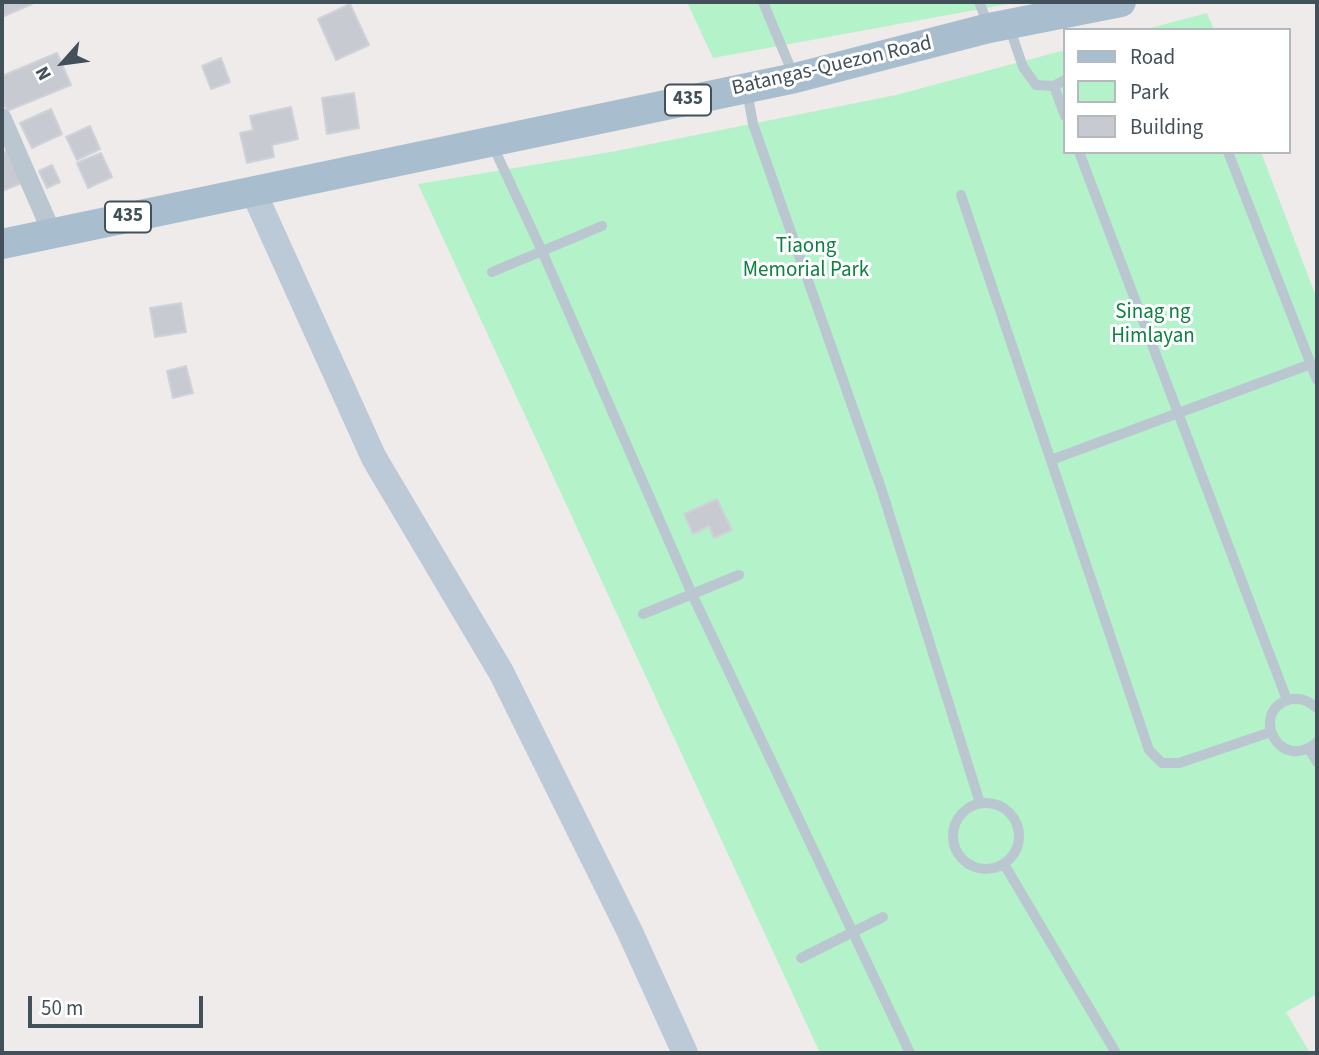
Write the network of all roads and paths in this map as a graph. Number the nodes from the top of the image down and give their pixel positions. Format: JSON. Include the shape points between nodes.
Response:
{"nodes":[{"id":1,"x":763,"y":2,"type":"edge"},
{"id":2,"x":1121,"y":2,"type":"edge"},
{"id":3,"x":993,"y":18,"type":"edge"},
{"id":4,"x":795,"y":78,"type":"junction"},
{"id":5,"x":1064,"y":81,"type":"edge"},
{"id":6,"x":1054,"y":86,"type":"junction"},
{"id":7,"x":747,"y":87,"type":"junction"},
{"id":8,"x":1064,"y":113,"type":"edge"},
{"id":9,"x":2,"y":118,"type":"edge"},
{"id":10,"x":490,"y":141,"type":"junction"},
{"id":11,"x":1080,"y":154,"type":"edge"},
{"id":12,"x":1229,"y":154,"type":"edge"},
{"id":13,"x":254,"y":193,"type":"junction"},
{"id":14,"x":961,"y":195,"type":"dead end"},
{"id":15,"x":601,"y":226,"type":"dead end"},
{"id":16,"x":52,"y":233,"type":"junction"},
{"id":17,"x":2,"y":244,"type":"edge"},
{"id":18,"x":542,"y":251,"type":"junction"},
{"id":19,"x":492,"y":272,"type":"dead end"},
{"id":20,"x":1311,"y":365,"type":"junction"},
{"id":21,"x":1317,"y":380,"type":"edge"},
{"id":22,"x":1178,"y":414,"type":"junction"},
{"id":23,"x":1051,"y":460,"type":"junction"},
{"id":24,"x":739,"y":575,"type":"dead end"},
{"id":25,"x":692,"y":594,"type":"junction"},
{"id":26,"x":643,"y":614,"type":"dead end"},
{"id":27,"x":1287,"y":700,"type":"junction"},
{"id":28,"x":1317,"y":708,"type":"edge"},
{"id":29,"x":1270,"y":732,"type":"junction"},
{"id":30,"x":1313,"y":745,"type":"edge"},
{"id":31,"x":1317,"y":762,"type":"edge"},
{"id":32,"x":980,"y":803,"type":"junction"},
{"id":33,"x":1004,"y":864,"type":"junction"},
{"id":34,"x":883,"y":917,"type":"dead end"},
{"id":35,"x":852,"y":931,"type":"junction"},
{"id":36,"x":801,"y":958,"type":"dead end"},
{"id":37,"x":685,"y":1053,"type":"edge"},
{"id":38,"x":910,"y":1053,"type":"edge"},
{"id":39,"x":1115,"y":1053,"type":"edge"}],
"edges":[{"from":1,"to":4,"type":"lane"},
{"from":2,"to":3,"type":"main road","name":"Batangas-Quezon Road","number":"435","via":[[1080,15]]},
{"from":3,"to":4,"type":"main road","name":"Batangas-Quezon Road","number":"435"},
{"from":3,"to":6,"type":"lane","via":[[1037,85]]},
{"from":4,"to":7,"type":"main road","name":"Batangas-Quezon Road","number":"435"},
{"from":5,"to":6,"type":"lane"},
{"from":6,"to":8,"type":"lane"},
{"from":7,"to":10,"type":"main road","name":"Batangas-Quezon Road","number":"435"},
{"from":7,"to":32,"type":"lane","via":[[753,124],[882,491]]},
{"from":9,"to":16,"type":"street"},
{"from":10,"to":13,"type":"main road","name":"Batangas-Quezon Road","number":"435"},
{"from":10,"to":18,"type":"lane"},
{"from":11,"to":22,"type":"lane"},
{"from":12,"to":20,"type":"lane"},
{"from":13,"to":16,"type":"main road","number":"435"},
{"from":13,"to":37,"type":"street","via":[[374,458],[501,672]]},
{"from":14,"to":23,"type":"lane"},
{"from":15,"to":18,"type":"lane"},
{"from":16,"to":17,"type":"main road","number":"435"},
{"from":18,"to":19,"type":"lane"},
{"from":18,"to":25,"type":"lane"},
{"from":20,"to":21,"type":"lane"},
{"from":20,"to":22,"type":"lane"},
{"from":22,"to":23,"type":"lane"},
{"from":22,"to":27,"type":"lane"},
{"from":23,"to":29,"type":"lane","via":[[1149,750],[1162,763],[1179,763]]},
{"from":24,"to":25,"type":"lane"},
{"from":25,"to":26,"type":"lane"},
{"from":25,"to":35,"type":"lane"},
{"from":27,"to":28,"type":"lane","via":[[1307,700]]},
{"from":27,"to":29,"type":"lane","via":[[1275,709]]},
{"from":29,"to":30,"type":"lane","via":[[1286,749],[1298,752]]},
{"from":30,"to":31,"type":"lane"},
{"from":32,"to":33,"type":"lane","via":[[1004,808],[1018,830],[1018,843]]},
{"from":32,"to":33,"type":"lane","via":[[958,817],[953,842],[958,854],[979,869]]},
{"from":33,"to":39,"type":"lane"},
{"from":34,"to":35,"type":"lane"},
{"from":35,"to":36,"type":"lane"},
{"from":35,"to":38,"type":"lane"}]}
